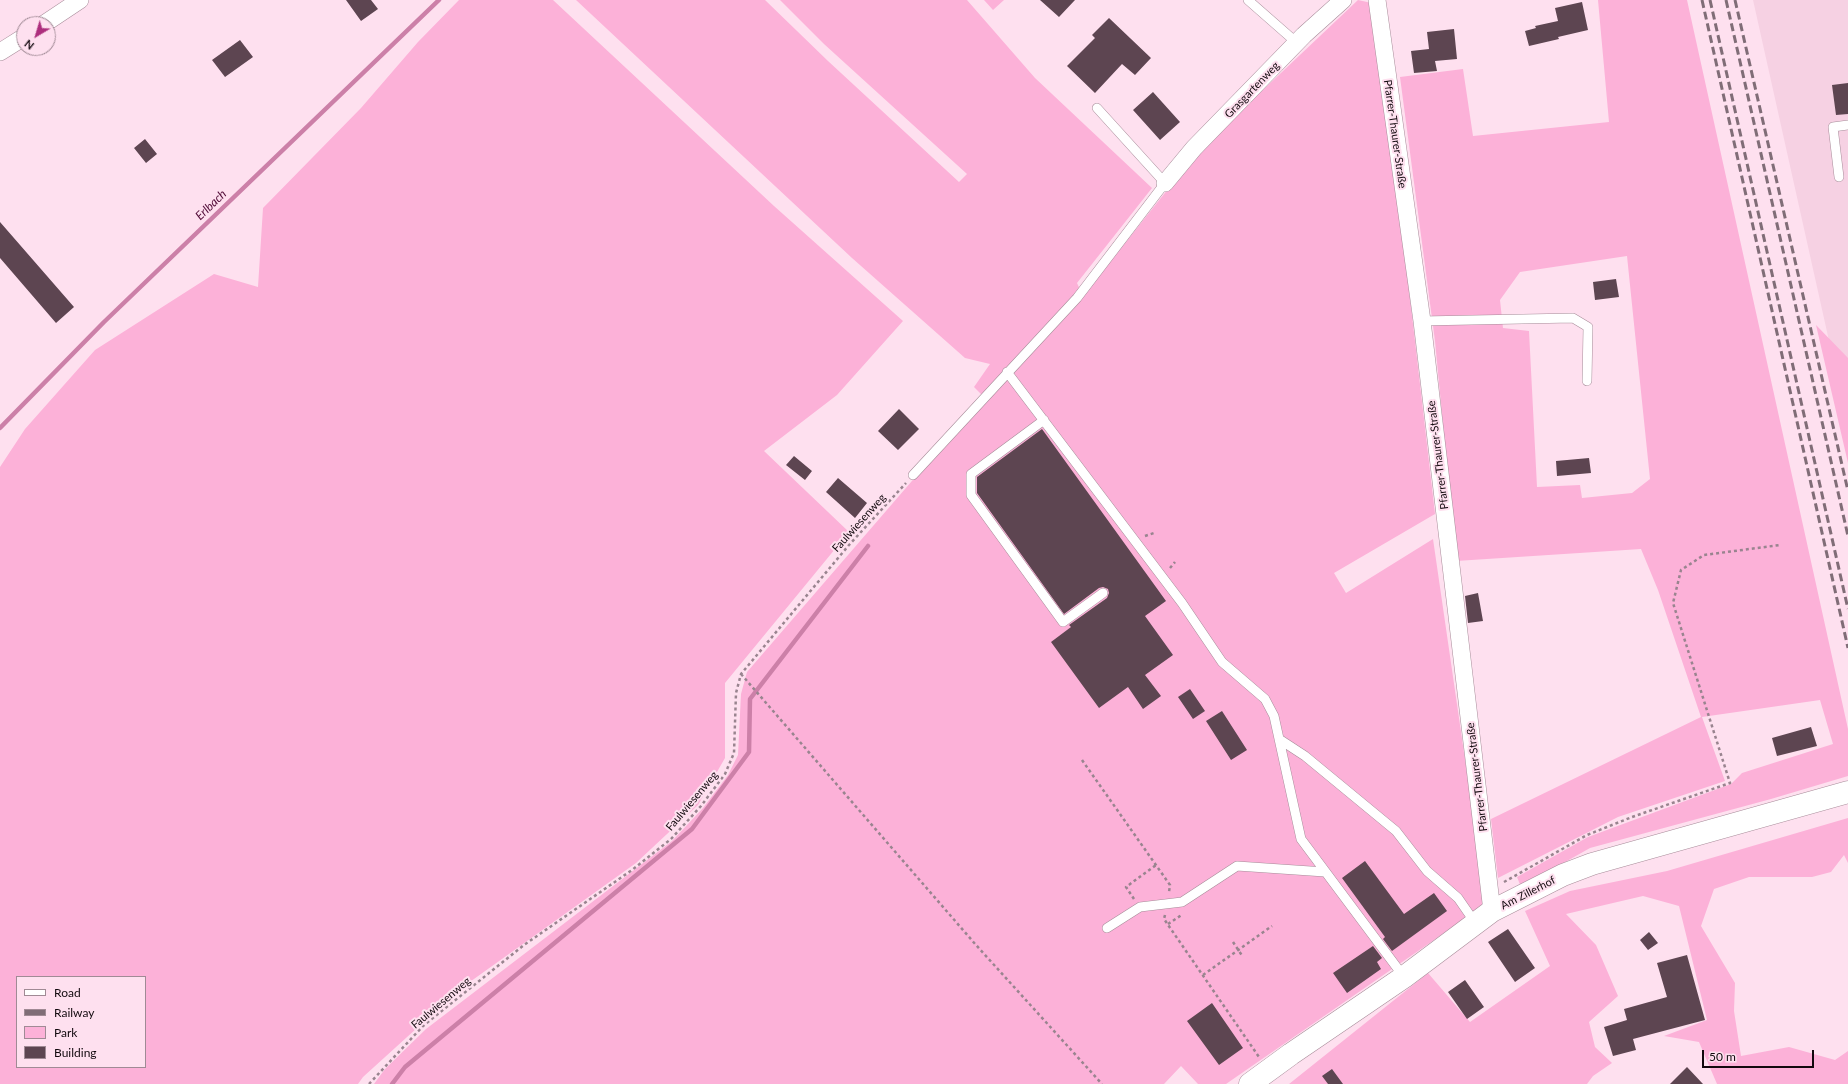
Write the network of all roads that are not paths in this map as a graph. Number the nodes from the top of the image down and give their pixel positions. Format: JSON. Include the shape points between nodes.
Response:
{"nodes":[{"id":1,"x":80,"y":0,"type":"edge"},
{"id":2,"x":1248,"y":0,"type":"edge"},
{"id":3,"x":1343,"y":0,"type":"edge"},
{"id":4,"x":1377,"y":0,"type":"edge"},
{"id":5,"x":56,"y":16,"type":"edge"},
{"id":6,"x":16,"y":42,"type":"edge"},
{"id":7,"x":1297,"y":43,"type":"junction"},
{"id":8,"x":0,"y":52,"type":"edge"},
{"id":9,"x":1097,"y":108,"type":"dead end"},
{"id":10,"x":1848,"y":124,"type":"edge"},
{"id":11,"x":1839,"y":177,"type":"dead end"},
{"id":12,"x":1165,"y":183,"type":"junction"},
{"id":13,"x":1422,"y":322,"type":"junction"},
{"id":14,"x":1007,"y":372,"type":"junction"},
{"id":15,"x":1587,"y":381,"type":"dead end"},
{"id":16,"x":1044,"y":420,"type":"junction"},
{"id":17,"x":913,"y":475,"type":"road end"},
{"id":18,"x":1102,"y":593,"type":"dead end"},
{"id":19,"x":1279,"y":739,"type":"junction"},
{"id":20,"x":1844,"y":793,"type":"edge"},
{"id":21,"x":1325,"y":872,"type":"junction"},
{"id":22,"x":1484,"y":918,"type":"junction"},
{"id":23,"x":1108,"y":928,"type":"dead end"},
{"id":24,"x":1404,"y":977,"type":"junction"},
{"id":25,"x":1250,"y":1084,"type":"edge"}],
"edges":[{"from":1,"to":5,"type":"street"},
{"from":2,"to":7,"type":"lane"},
{"from":3,"to":7,"type":"street","name":"Grasgartenweg"},
{"from":4,"to":13,"type":"street","name":"Pfarrer-Thaurer-Straße"},
{"from":6,"to":8,"type":"street"},
{"from":7,"to":12,"type":"street","name":"Grasgartenweg","via":[[1194,148]]},
{"from":9,"to":12,"type":"lane"},
{"from":10,"to":11,"type":"lane","via":[[1833,127]]},
{"from":12,"to":14,"type":"lane","via":[[1077,298]]},
{"from":13,"to":15,"type":"lane","via":[[1574,318],[1588,327]]},
{"from":13,"to":22,"type":"street","name":"Pfarrer-Thaurer-Straße","via":[[1490,890]]},
{"from":14,"to":16,"type":"lane"},
{"from":14,"to":17,"type":"lane"},
{"from":16,"to":18,"type":"lane","via":[[971,474],[971,495],[1063,622]]},
{"from":16,"to":19,"type":"lane","via":[[1182,603],[1222,662],[1265,699],[1274,716]]},
{"from":19,"to":21,"type":"lane","via":[[1301,839]]},
{"from":19,"to":22,"type":"lane","via":[[1305,756],[1396,831],[1427,870]]},
{"from":20,"to":22,"type":"street","name":"Am Zillerhof","via":[[1592,864],[1563,875]]},
{"from":21,"to":23,"type":"lane","via":[[1237,866],[1182,902],[1140,907]]},
{"from":21,"to":24,"type":"lane"},
{"from":22,"to":24,"type":"street","name":"Am Zillerhof"},
{"from":24,"to":25,"type":"street","name":"Am Zillerhof"}]}
